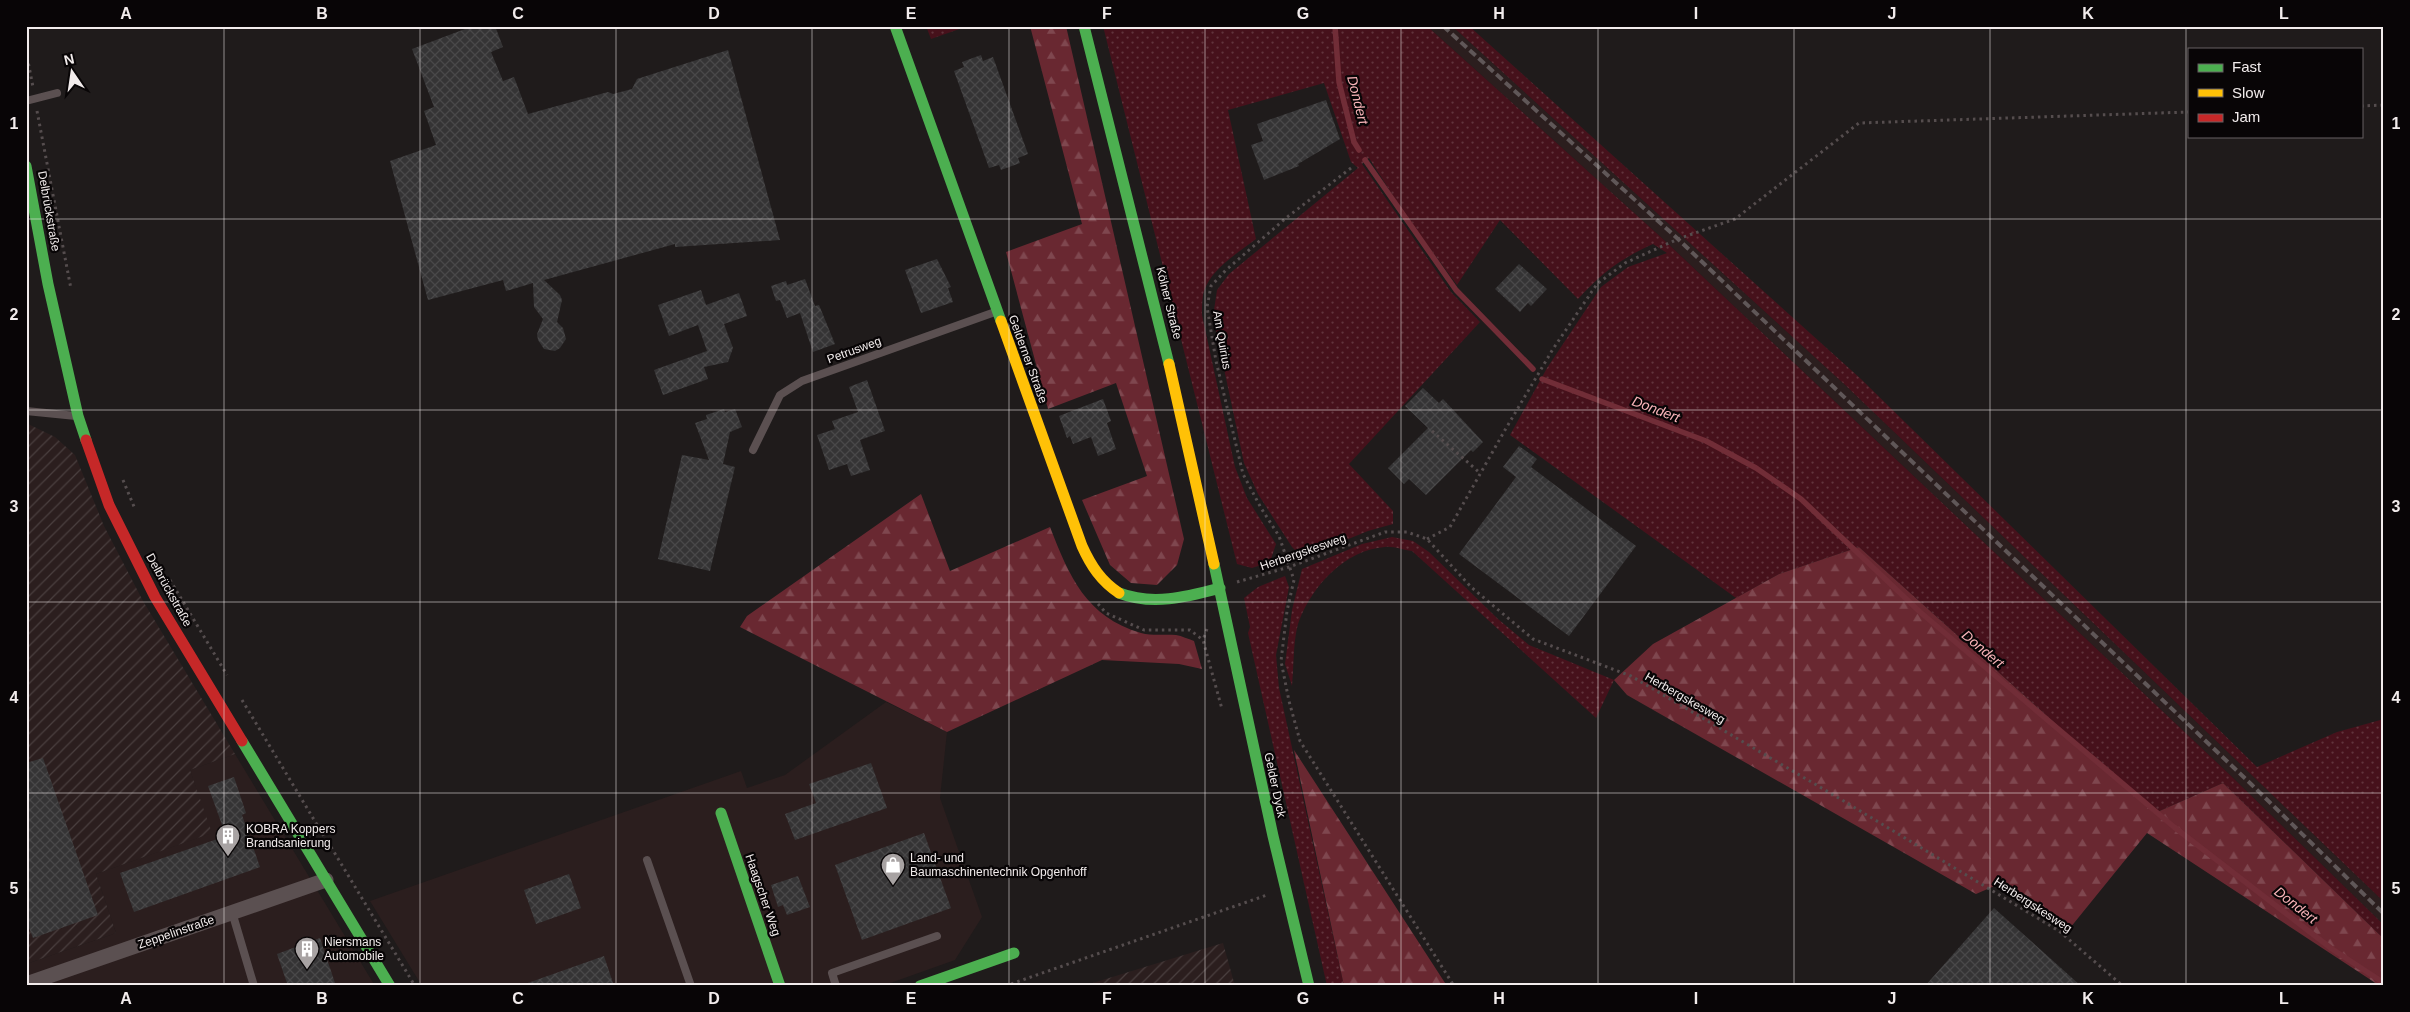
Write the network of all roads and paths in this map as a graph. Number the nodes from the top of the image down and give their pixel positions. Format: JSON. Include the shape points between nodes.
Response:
{"nodes":[{"id":1,"x":895,"y":26,"type":"edge"},
{"id":2,"x":1084,"y":26,"type":"edge"},
{"id":3,"x":26,"y":51,"type":"edge"},
{"id":4,"x":57,"y":93,"type":"dead end"},
{"id":5,"x":35,"y":99,"type":"junction"},
{"id":6,"x":26,"y":101,"type":"edge"},
{"id":7,"x":2384,"y":105,"type":"edge"},
{"id":8,"x":2362,"y":106,"type":"edge"},
{"id":9,"x":2188,"y":112,"type":"edge"},
{"id":10,"x":26,"y":166,"type":"edge"},
{"id":11,"x":1351,"y":168,"type":"dead end"},
{"id":12,"x":72,"y":295,"type":"dead end"},
{"id":13,"x":997,"y":311,"type":"junction"},
{"id":14,"x":26,"y":411,"type":"edge"},
{"id":15,"x":78,"y":416,"type":"junction"},
{"id":16,"x":1432,"y":431,"type":"dead end"},
{"id":17,"x":753,"y":450,"type":"dead end"},
{"id":18,"x":120,"y":473,"type":"dead end"},
{"id":19,"x":1480,"y":473,"type":"junction"},
{"id":20,"x":139,"y":518,"type":"dead end"},
{"id":21,"x":1427,"y":540,"type":"junction"},
{"id":22,"x":1289,"y":567,"type":"junction"},
{"id":23,"x":169,"y":578,"type":"dead end"},
{"id":24,"x":1220,"y":588,"type":"junction"},
{"id":25,"x":231,"y":682,"type":"dead end"},
{"id":26,"x":241,"y":699,"type":"dead end"},
{"id":27,"x":721,"y":813,"type":"dead end"},
{"id":28,"x":646,"y":860,"type":"dead end"},
{"id":29,"x":326,"y":880,"type":"junction"},
{"id":30,"x":1282,"y":882,"type":"junction"},
{"id":31,"x":232,"y":912,"type":"junction"},
{"id":32,"x":937,"y":936,"type":"dead end"},
{"id":33,"x":1014,"y":953,"type":"dead end"},
{"id":34,"x":26,"y":984,"type":"edge"},
{"id":35,"x":254,"y":986,"type":"edge"},
{"id":36,"x":390,"y":986,"type":"edge"},
{"id":37,"x":415,"y":986,"type":"edge"},
{"id":38,"x":691,"y":986,"type":"edge"},
{"id":39,"x":780,"y":986,"type":"edge"},
{"id":40,"x":836,"y":986,"type":"edge"},
{"id":41,"x":920,"y":986,"type":"edge"},
{"id":42,"x":1005,"y":986,"type":"edge"},
{"id":43,"x":1309,"y":986,"type":"edge"},
{"id":44,"x":1454,"y":986,"type":"edge"},
{"id":45,"x":2123,"y":986,"type":"edge"}],
"edges":[{"from":1,"to":13,"type":"street","name":"Gelderner Straße"},
{"from":2,"to":24,"type":"street","name":"Kölner Straße","via":[[1174,380]]},
{"from":3,"to":5,"type":"path"},
{"from":4,"to":5,"type":"lane"},
{"from":5,"to":6,"type":"lane"},
{"from":5,"to":12,"type":"path"},
{"from":7,"to":8,"type":"path"},
{"from":9,"to":19,"type":"path","via":[[1859,123],[1735,219],[1678,239],[1625,263],[1597,284]]},
{"from":10,"to":15,"type":"street","name":"Delbrückstraße"},
{"from":11,"to":22,"type":"path","name":"Am Quirius","via":[[1226,270],[1211,286],[1207,307],[1216,361],[1243,474],[1279,536]]},
{"from":13,"to":17,"type":"lane","name":"Petrusweg","via":[[802,381],[780,395]]},
{"from":13,"to":24,"type":"street","name":"Gelderner Straße","via":[[1073,524],[1094,570],[1122,595],[1142,600],[1163,601]]},
{"from":14,"to":15,"type":"lane"},
{"from":15,"to":29,"type":"street","name":"Delbrückstraße","via":[[108,505],[155,597]]},
{"from":16,"to":19,"type":"path"},
{"from":18,"to":20,"type":"path"},
{"from":19,"to":21,"type":"path","via":[[1450,527]]},
{"from":21,"to":22,"type":"path","name":"Herbergskesweg","via":[[1407,532],[1385,532]]},
{"from":21,"to":45,"type":"path","name":"Herbergskesweg","via":[[1471,587],[1533,639],[1631,676],[2059,931]]},
{"from":22,"to":24,"type":"path","name":"Herbergskesweg"},
{"from":22,"to":44,"type":"path","name":"Am Quirius","via":[[1294,580],[1281,661],[1300,741]]},
{"from":23,"to":25,"type":"path"},
{"from":24,"to":30,"type":"street","name":"Gelder Dyck"},
{"from":26,"to":37,"type":"path"},
{"from":27,"to":39,"type":"street","name":"Haagscher Weg"},
{"from":28,"to":38,"type":"lane"},
{"from":29,"to":31,"type":"street","name":"Zeppelinstraße"},
{"from":29,"to":36,"type":"street","name":"Delbrückstraße"},
{"from":30,"to":42,"type":"path","via":[[1266,896]]},
{"from":30,"to":43,"type":"street","name":"Gelder Dyck"},
{"from":31,"to":34,"type":"street","name":"Zeppelinstraße"},
{"from":31,"to":35,"type":"lane"},
{"from":32,"to":40,"type":"lane","via":[[832,973]]},
{"from":33,"to":41,"type":"street"}]}
